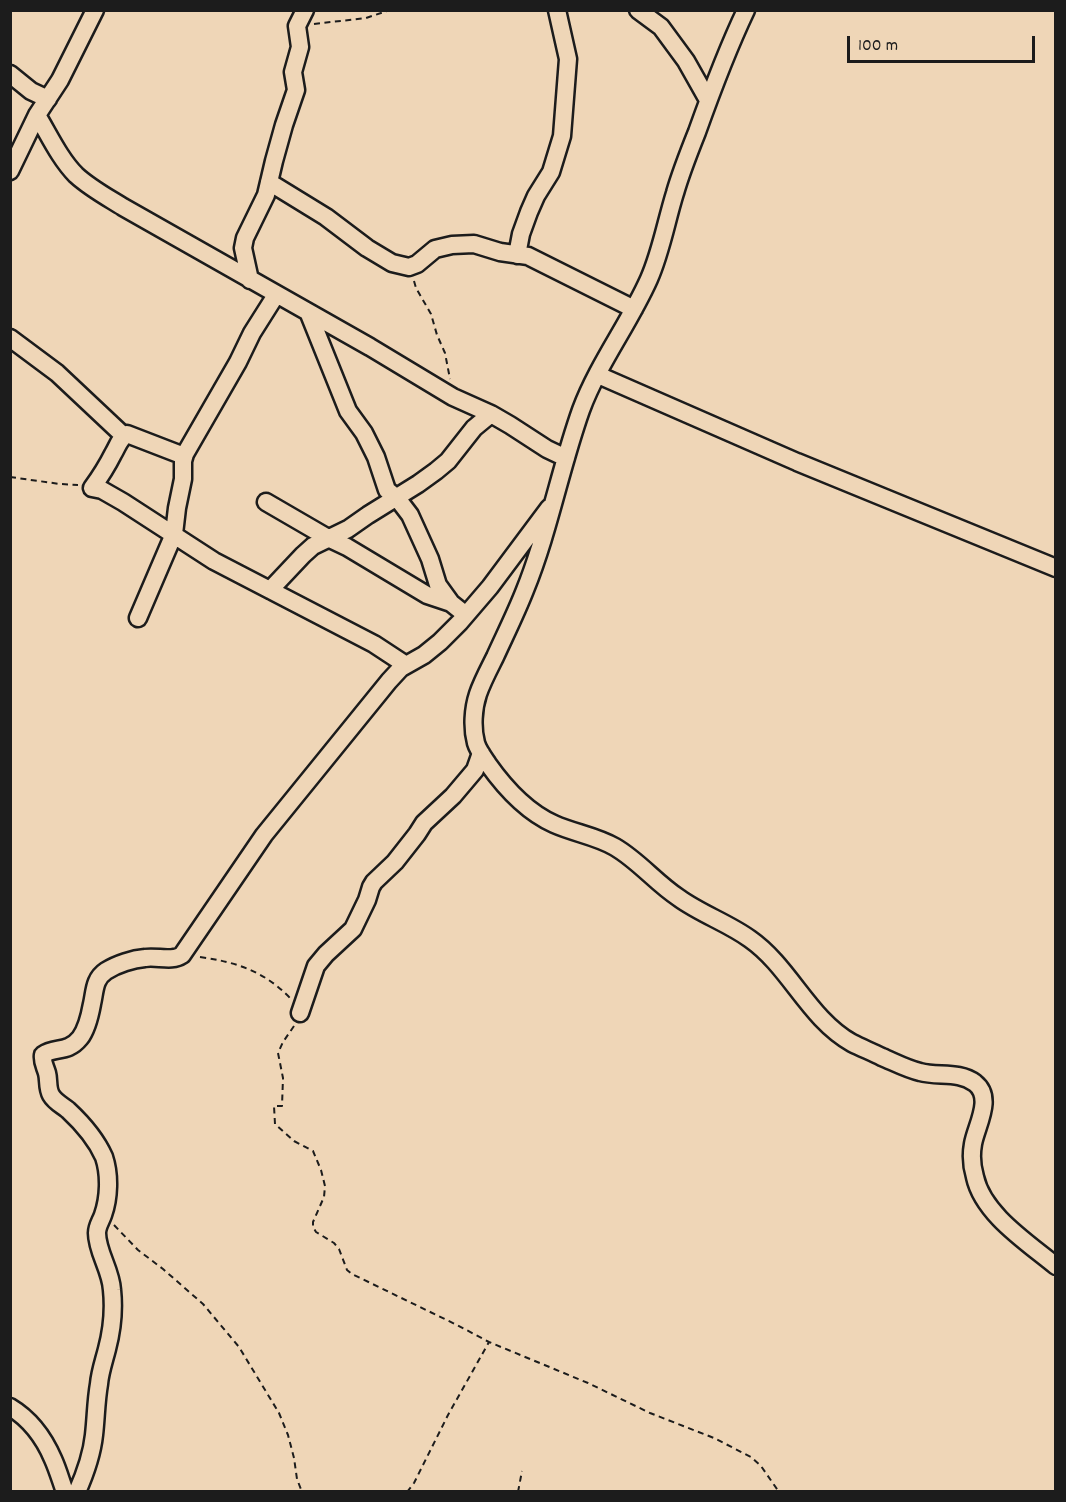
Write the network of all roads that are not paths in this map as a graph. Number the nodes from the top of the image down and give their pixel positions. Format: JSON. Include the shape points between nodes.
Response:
{"nodes":[{"id":1,"x":95,"y":10,"type":"edge"},
{"id":2,"x":305,"y":10,"type":"edge"},
{"id":3,"x":557,"y":10,"type":"edge"},
{"id":4,"x":638,"y":10,"type":"edge"},
{"id":5,"x":746,"y":10,"type":"edge"},
{"id":6,"x":10,"y":74,"type":"edge"},
{"id":7,"x":48,"y":99,"type":"junction"},
{"id":8,"x":708,"y":100,"type":"junction"},
{"id":9,"x":37,"y":115,"type":"junction"},
{"id":10,"x":10,"y":171,"type":"edge"},
{"id":11,"x":269,"y":182,"type":"junction"},
{"id":12,"x":517,"y":255,"type":"junction"},
{"id":13,"x":250,"y":280,"type":"junction"},
{"id":14,"x":276,"y":295,"type":"junction"},
{"id":15,"x":634,"y":309,"type":"junction"},
{"id":16,"x":309,"y":314,"type":"junction"},
{"id":17,"x":10,"y":338,"type":"edge"},
{"id":18,"x":598,"y":375,"type":"junction"},
{"id":19,"x":491,"y":414,"type":"junction"},
{"id":20,"x":124,"y":436,"type":"junction"},
{"id":21,"x":184,"y":456,"type":"junction"},
{"id":22,"x":566,"y":458,"type":"junction"},
{"id":23,"x":397,"y":498,"type":"junction"},
{"id":24,"x":555,"y":500,"type":"junction"},
{"id":25,"x":266,"y":502,"type":"dead end"},
{"id":26,"x":174,"y":534,"type":"junction"},
{"id":27,"x":328,"y":538,"type":"junction"},
{"id":28,"x":1056,"y":568,"type":"edge"},
{"id":29,"x":270,"y":590,"type":"junction"},
{"id":30,"x":451,"y":603,"type":"junction"},
{"id":31,"x":466,"y":615,"type":"junction"},
{"id":32,"x":138,"y":618,"type":"dead end"},
{"id":33,"x":406,"y":665,"type":"junction"},
{"id":34,"x":482,"y":753,"type":"junction"},
{"id":35,"x":300,"y":1014,"type":"road end"},
{"id":36,"x":1056,"y":1266,"type":"edge"},
{"id":37,"x":10,"y":1407,"type":"edge"},
{"id":38,"x":65,"y":1491,"type":"edge"},
{"id":39,"x":77,"y":1491,"type":"edge"}],
"edges":[{"from":1,"to":7,"type":"street"},
{"from":2,"to":11,"type":"street","via":[[297,26],[300,47],[293,72],[296,90]]},
{"from":3,"to":12,"type":"street","via":[[567,59],[562,136],[551,172],[529,212]]},
{"from":4,"to":8,"type":"street","via":[[661,27]]},
{"from":5,"to":8,"type":"street"},
{"from":6,"to":7,"type":"street"},
{"from":7,"to":9,"type":"street"},
{"from":8,"to":15,"type":"street","via":[[657,257]]},
{"from":9,"to":10,"type":"street"},
{"from":9,"to":13,"type":"street","via":[[69,166],[87,183]]},
{"from":11,"to":12,"type":"street","via":[[392,263],[409,267],[435,249],[452,245],[474,244]]},
{"from":11,"to":13,"type":"street","via":[[244,238]]},
{"from":12,"to":15,"type":"street","via":[[528,256]]},
{"from":13,"to":14,"type":"street"},
{"from":14,"to":16,"type":"street"},
{"from":14,"to":21,"type":"street"},
{"from":15,"to":18,"type":"street"},
{"from":16,"to":19,"type":"street","via":[[453,398]]},
{"from":16,"to":23,"type":"street","via":[[348,411],[376,457],[387,490]]},
{"from":17,"to":20,"type":"street","via":[[57,373]]},
{"from":18,"to":22,"type":"street","via":[[582,407]]},
{"from":18,"to":28,"type":"street"},
{"from":19,"to":22,"type":"street"},
{"from":19,"to":23,"type":"street","via":[[474,428],[448,461]]},
{"from":20,"to":21,"type":"street","via":[[134,436]]},
{"from":20,"to":26,"type":"street","via":[[92,488],[102,490]]},
{"from":21,"to":26,"type":"street"},
{"from":22,"to":24,"type":"street"},
{"from":23,"to":27,"type":"street"},
{"from":23,"to":30,"type":"street","via":[[410,515],[438,585]]},
{"from":24,"to":31,"type":"street"},
{"from":24,"to":34,"type":"street","via":[[525,591],[478,695],[473,719],[476,744]]},
{"from":25,"to":27,"type":"street"},
{"from":26,"to":29,"type":"street","via":[[214,561]]},
{"from":26,"to":32,"type":"street"},
{"from":27,"to":29,"type":"street","via":[[313,546]]},
{"from":27,"to":30,"type":"street","via":[[427,595]]},
{"from":29,"to":33,"type":"street"},
{"from":30,"to":31,"type":"street"},
{"from":31,"to":33,"type":"street","via":[[440,642]]},
{"from":33,"to":39,"type":"street","via":[[264,835],[182,955],[144,958],[107,970],[95,984],[92,1007],[80,1038],[65,1049],[43,1055],[51,1095],[87,1130],[108,1169],[109,1185],[98,1242],[111,1279],[113,1314],[92,1445]]},
{"from":34,"to":35,"type":"street","via":[[453,796],[424,823],[395,862],[374,882],[353,929],[316,966]]},
{"from":34,"to":36,"type":"street","via":[[499,779],[542,818],[621,851],[676,897],[766,951],[839,1035],[906,1068],[974,1082],[984,1101],[972,1154],[978,1191],[989,1208]]},
{"from":37,"to":38,"type":"street","via":[[40,1434]]}]}
